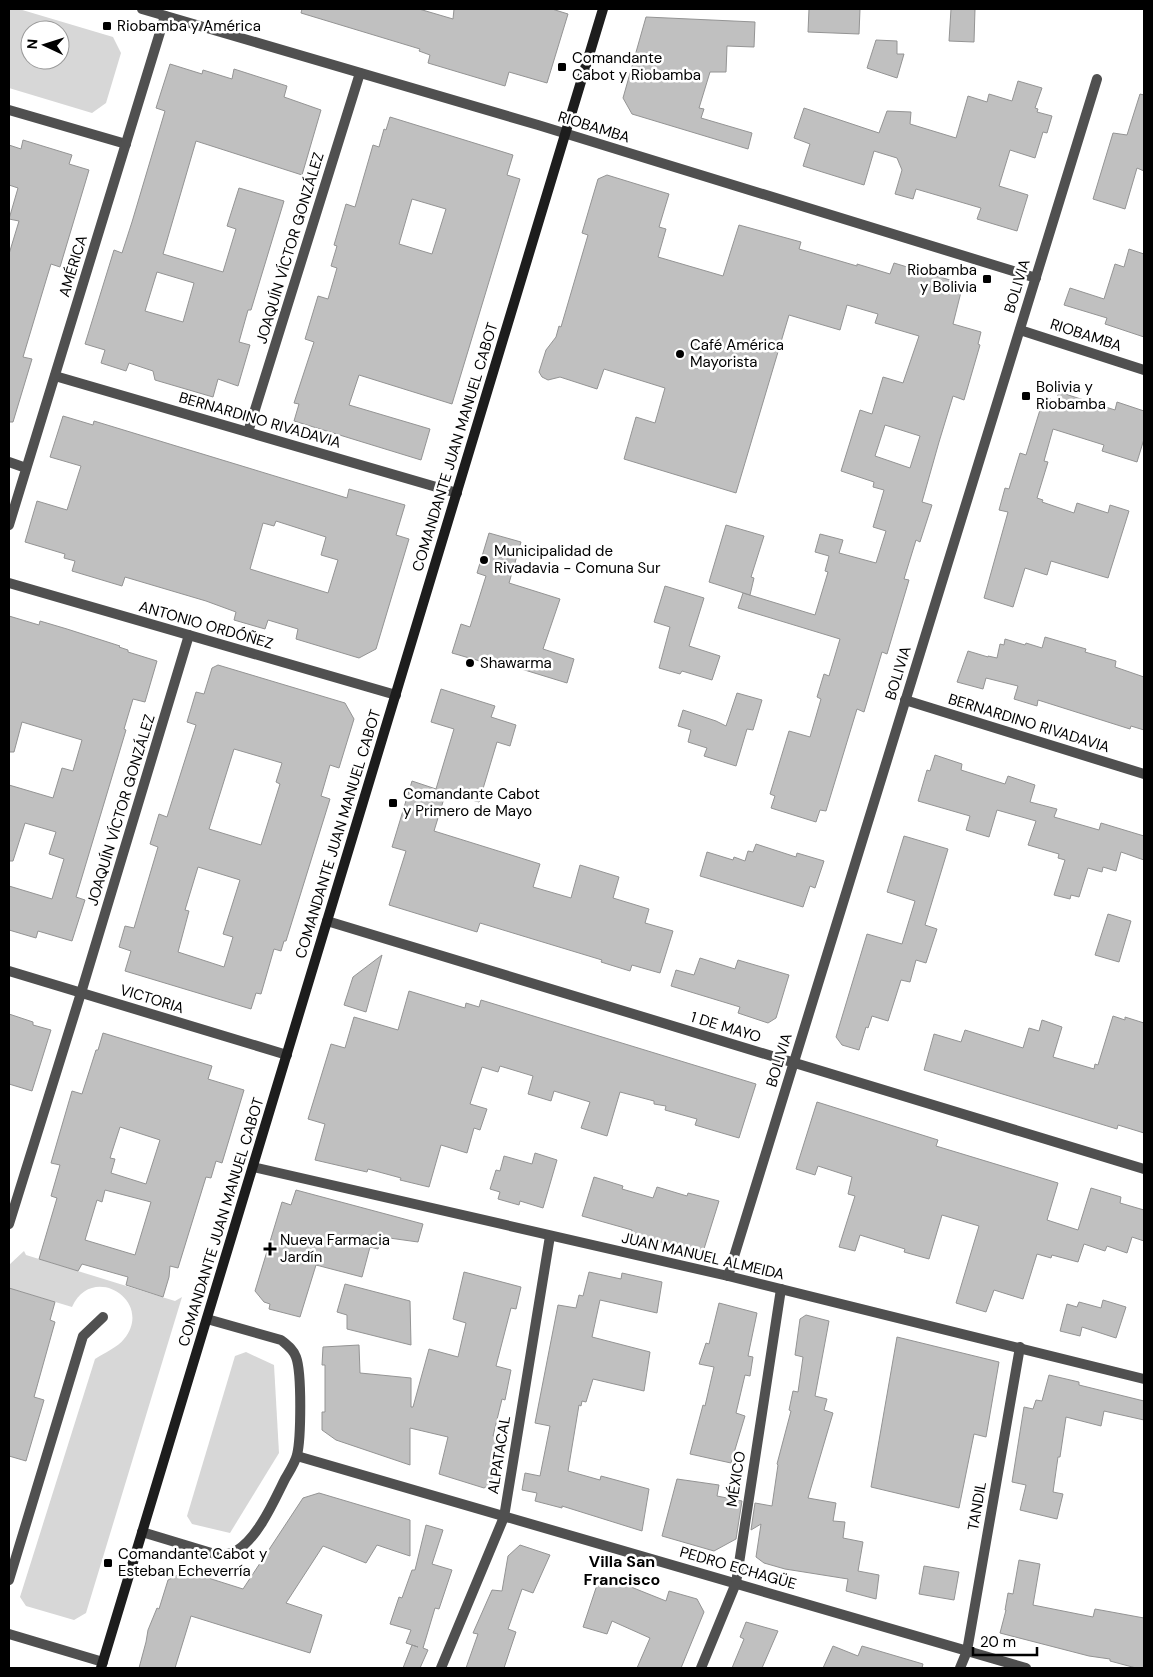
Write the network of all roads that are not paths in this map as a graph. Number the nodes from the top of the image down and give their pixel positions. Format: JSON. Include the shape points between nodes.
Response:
{"nodes":[{"id":1,"x":142,"y":9,"type":"edge"},
{"id":2,"x":603,"y":9,"type":"edge"},
{"id":3,"x":165,"y":16,"type":"junction"},
{"id":4,"x":360,"y":73,"type":"junction"},
{"id":5,"x":1097,"y":80,"type":"dead end"},
{"id":6,"x":9,"y":110,"type":"edge"},
{"id":7,"x":566,"y":134,"type":"junction"},
{"id":8,"x":126,"y":144,"type":"junction"},
{"id":9,"x":1036,"y":278,"type":"junction"},
{"id":10,"x":1020,"y":330,"type":"junction"},
{"id":11,"x":1144,"y":370,"type":"edge"},
{"id":12,"x":55,"y":376,"type":"junction"},
{"id":13,"x":248,"y":432,"type":"junction"},
{"id":14,"x":9,"y":462,"type":"edge"},
{"id":15,"x":26,"y":468,"type":"junction"},
{"id":16,"x":457,"y":493,"type":"junction"},
{"id":17,"x":9,"y":525,"type":"edge"},
{"id":18,"x":9,"y":583,"type":"edge"},
{"id":19,"x":189,"y":636,"type":"junction"},
{"id":20,"x":396,"y":695,"type":"junction"},
{"id":21,"x":906,"y":700,"type":"junction"},
{"id":22,"x":1144,"y":774,"type":"edge"},
{"id":23,"x":327,"y":921,"type":"junction"},
{"id":24,"x":9,"y":971,"type":"edge"},
{"id":25,"x":82,"y":993,"type":"junction"},
{"id":26,"x":287,"y":1055,"type":"junction"},
{"id":27,"x":793,"y":1063,"type":"junction"},
{"id":28,"x":253,"y":1167,"type":"junction"},
{"id":29,"x":1144,"y":1169,"type":"edge"},
{"id":30,"x":9,"y":1224,"type":"edge"},
{"id":31,"x":550,"y":1236,"type":"junction"},
{"id":32,"x":728,"y":1276,"type":"junction"},
{"id":33,"x":781,"y":1289,"type":"junction"},
{"id":34,"x":103,"y":1317,"type":"dead end"},
{"id":35,"x":207,"y":1319,"type":"junction"},
{"id":36,"x":1020,"y":1347,"type":"junction"},
{"id":37,"x":1144,"y":1378,"type":"edge"},
{"id":38,"x":297,"y":1456,"type":"junction"},
{"id":39,"x":504,"y":1517,"type":"junction"},
{"id":40,"x":142,"y":1532,"type":"junction"},
{"id":41,"x":9,"y":1580,"type":"edge"},
{"id":42,"x":736,"y":1583,"type":"junction"},
{"id":43,"x":9,"y":1634,"type":"edge"},
{"id":44,"x":967,"y":1651,"type":"junction"},
{"id":45,"x":102,"y":1665,"type":"edge"},
{"id":46,"x":442,"y":1668,"type":"edge"},
{"id":47,"x":701,"y":1668,"type":"edge"},
{"id":48,"x":960,"y":1668,"type":"edge"},
{"id":49,"x":1026,"y":1668,"type":"edge"}],
"edges":[{"from":1,"to":3,"type":"street","name":"RIOBAMBA"},
{"from":2,"to":7,"type":"main road","name":"COMANDANTE JUAN MANUEL CABOT"},
{"from":3,"to":4,"type":"street","name":"RIOBAMBA"},
{"from":3,"to":8,"type":"street","name":"AMÉRICA"},
{"from":4,"to":7,"type":"street","name":"RIOBAMBA"},
{"from":4,"to":13,"type":"street","name":"JOAQUÍN VÍCTOR GONZÁLEZ"},
{"from":5,"to":9,"type":"street","name":"BOLIVIA"},
{"from":6,"to":8,"type":"street"},
{"from":7,"to":9,"type":"street","name":"RIOBAMBA"},
{"from":7,"to":16,"type":"main road","name":"COMANDANTE JUAN MANUEL CABOT"},
{"from":8,"to":12,"type":"street","name":"AMÉRICA"},
{"from":9,"to":10,"type":"street","name":"BOLIVIA"},
{"from":10,"to":11,"type":"street","name":"RIOBAMBA"},
{"from":10,"to":21,"type":"street","name":"BOLIVIA"},
{"from":12,"to":13,"type":"street","name":"BERNARDINO RIVADAVIA"},
{"from":12,"to":15,"type":"street","name":"AMÉRICA"},
{"from":13,"to":16,"type":"street","name":"BERNARDINO RIVADAVIA"},
{"from":14,"to":15,"type":"street"},
{"from":15,"to":17,"type":"street","name":"AMÉRICA"},
{"from":16,"to":20,"type":"main road","name":"COMANDANTE JUAN MANUEL CABOT"},
{"from":18,"to":19,"type":"street","name":"ANTONIO ORDÓÑEZ"},
{"from":19,"to":20,"type":"street","name":"ANTONIO ORDÓÑEZ"},
{"from":19,"to":25,"type":"street","name":"JOAQUÍN VÍCTOR GONZÁLEZ"},
{"from":20,"to":23,"type":"main road","name":"COMANDANTE JUAN MANUEL CABOT"},
{"from":21,"to":22,"type":"street","name":"BERNARDINO RIVADAVIA"},
{"from":21,"to":27,"type":"street","name":"BOLIVIA"},
{"from":23,"to":26,"type":"main road","name":"COMANDANTE JUAN MANUEL CABOT"},
{"from":23,"to":27,"type":"street","name":"1 DE MAYO"},
{"from":24,"to":25,"type":"street","name":"VICTORIA"},
{"from":25,"to":26,"type":"street","name":"VICTORIA"},
{"from":25,"to":30,"type":"street","name":"JOAQUÍN VÍCTOR GONZÁLEZ"},
{"from":26,"to":28,"type":"main road","name":"COMANDANTE JUAN MANUEL CABOT"},
{"from":27,"to":29,"type":"street","name":"1 DE MAYO"},
{"from":27,"to":32,"type":"street","name":"BOLIVIA"},
{"from":28,"to":31,"type":"street","name":"JUAN MANUEL ALMEIDA"},
{"from":28,"to":35,"type":"main road","name":"COMANDANTE JUAN MANUEL CABOT"},
{"from":31,"to":32,"type":"street","name":"JUAN MANUEL ALMEIDA"},
{"from":31,"to":39,"type":"street","name":"ALPATACAL"},
{"from":32,"to":33,"type":"street","name":"JUAN MANUEL ALMEIDA"},
{"from":33,"to":36,"type":"street","name":"JUAN MANUEL ALMEIDA"},
{"from":33,"to":42,"type":"street","name":"MÉXICO"},
{"from":34,"to":41,"type":"street","via":[[83,1336]]},
{"from":35,"to":38,"type":"street","via":[[281,1340],[296,1355],[300,1417]]},
{"from":35,"to":40,"type":"main road","name":"COMANDANTE JUAN MANUEL CABOT"},
{"from":36,"to":37,"type":"street","name":"JUAN MANUEL ALMEIDA"},
{"from":36,"to":44,"type":"street","name":"TANDIL"},
{"from":38,"to":39,"type":"street","name":"PEDRO ECHAGÜE"},
{"from":38,"to":40,"type":"street","via":[[250,1539],[236,1551],[218,1555]]},
{"from":39,"to":42,"type":"street","name":"PEDRO ECHAGÜE"},
{"from":39,"to":46,"type":"street","name":"ALPATACAL"},
{"from":40,"to":45,"type":"main road","name":"COMANDANTE JUAN MANUEL CABOT"},
{"from":42,"to":44,"type":"street","name":"PEDRO ECHAGÜE"},
{"from":42,"to":47,"type":"street","name":"MÉXICO"},
{"from":43,"to":45,"type":"street"},
{"from":44,"to":48,"type":"street","name":"TANDIL"},
{"from":44,"to":49,"type":"street","name":"PEDRO ECHAGÜE"}]}
